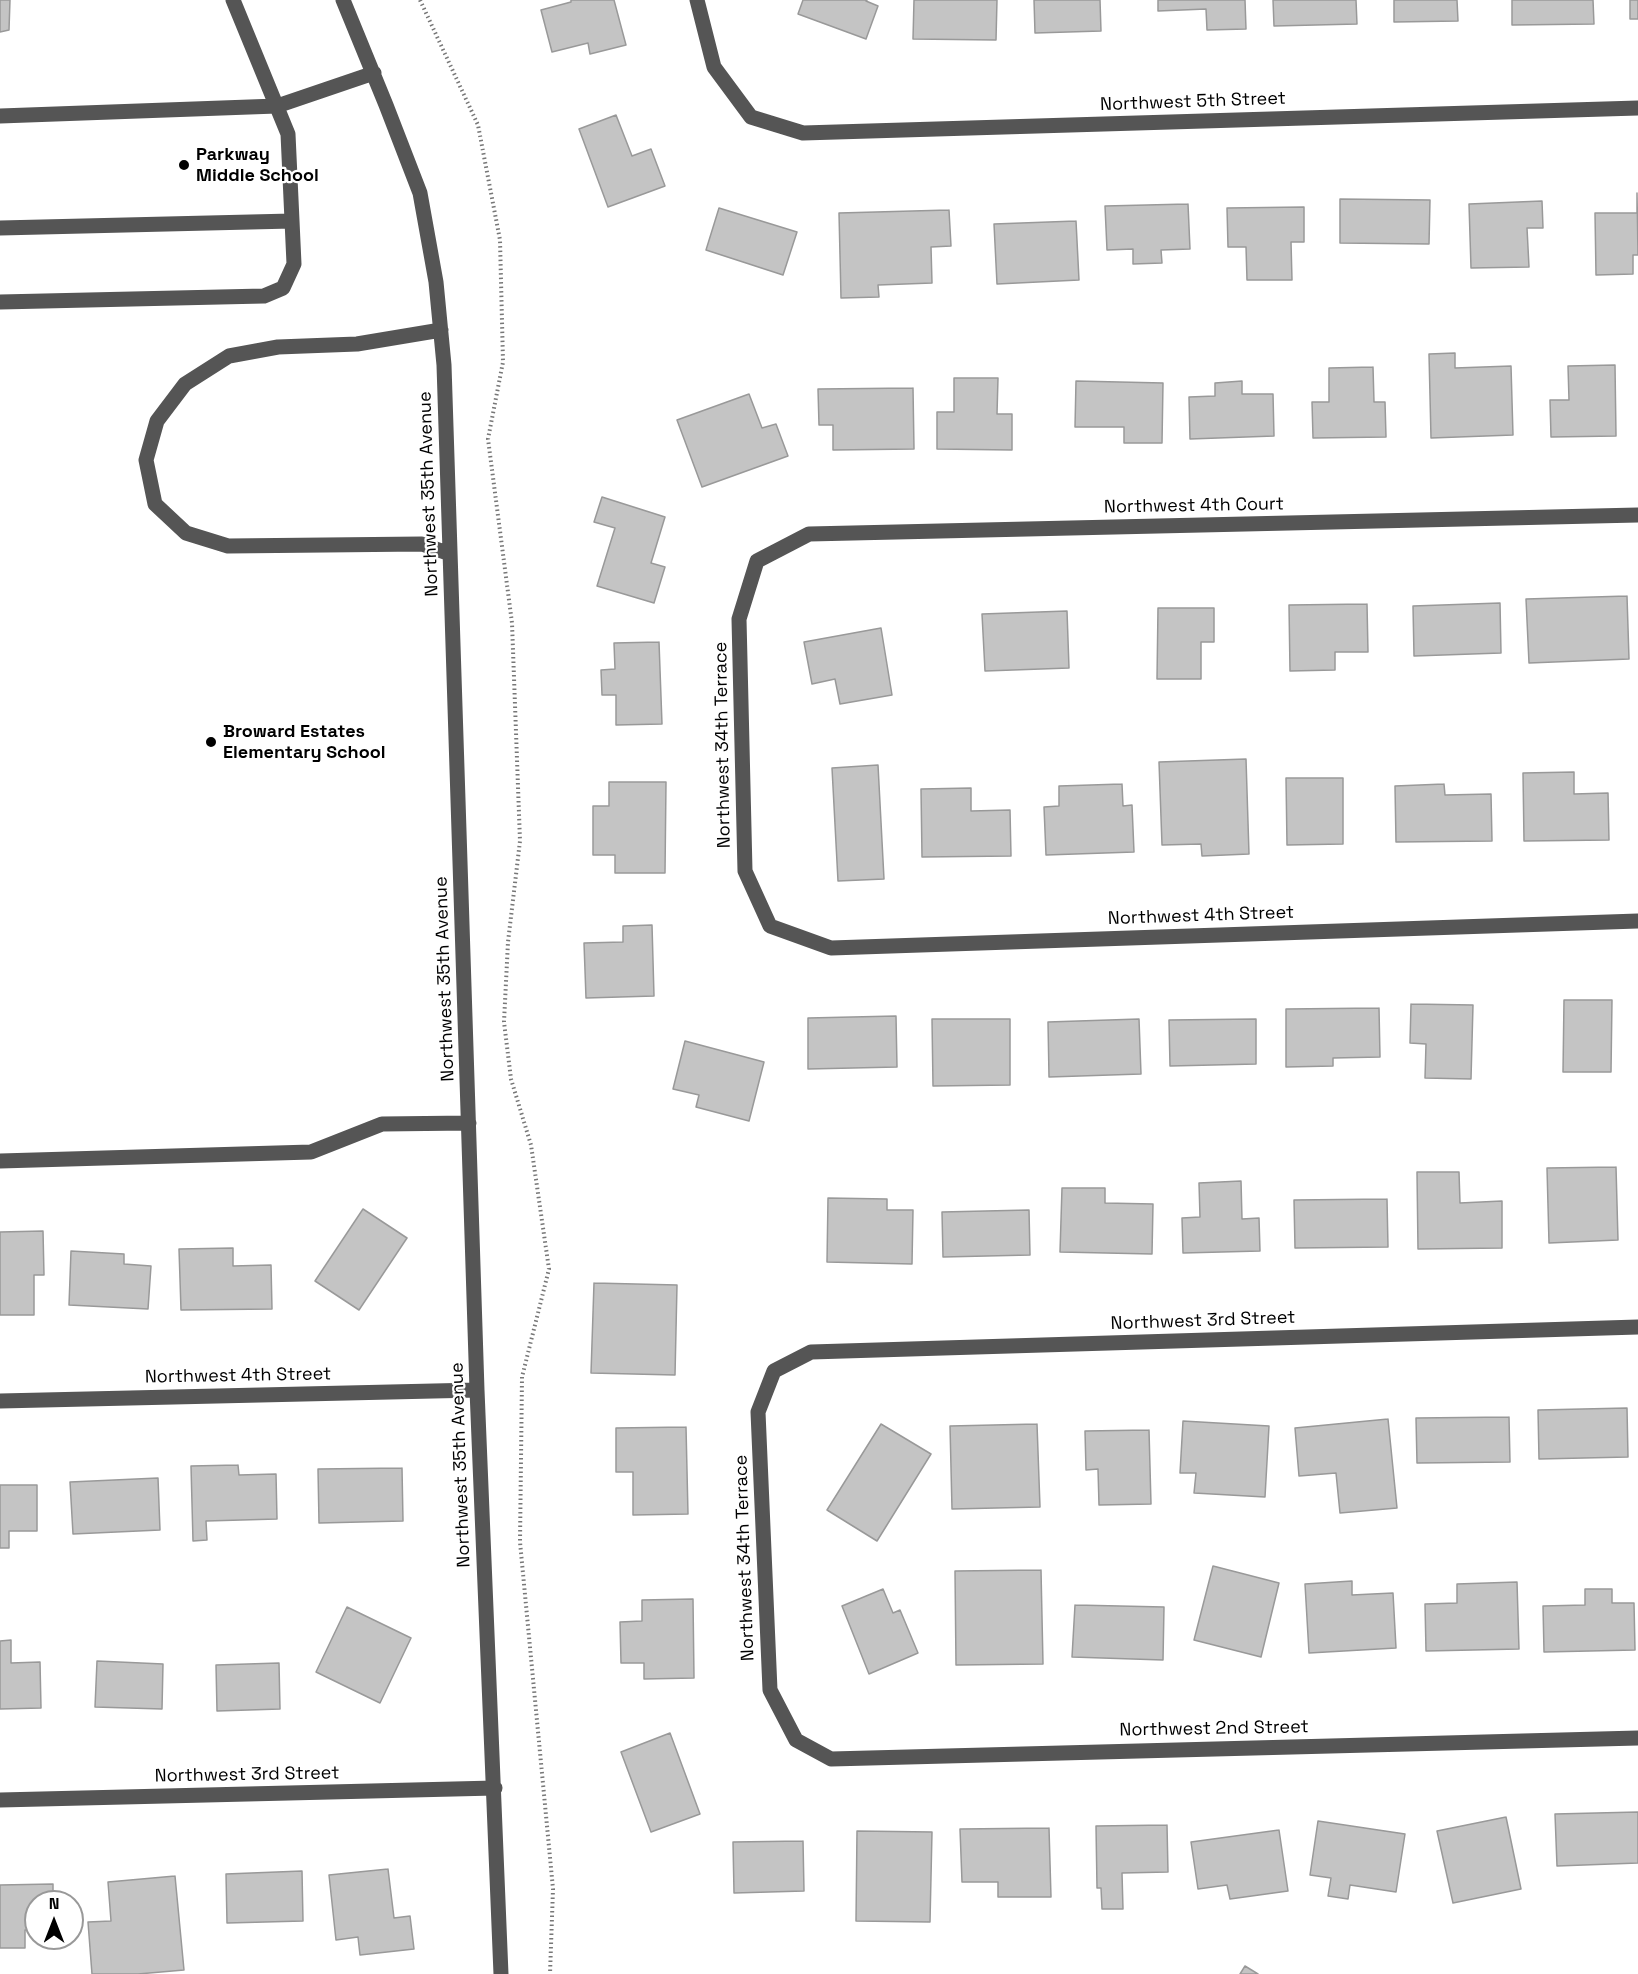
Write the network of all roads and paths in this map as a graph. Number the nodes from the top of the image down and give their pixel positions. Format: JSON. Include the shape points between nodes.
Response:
{"nodes":[{"id":1,"x":233,"y":0,"type":"edge"},
{"id":2,"x":343,"y":0,"type":"edge"},
{"id":3,"x":420,"y":0,"type":"edge"},
{"id":4,"x":697,"y":0,"type":"edge"},
{"id":5,"x":374,"y":73,"type":"junction"},
{"id":6,"x":277,"y":106,"type":"junction"},
{"id":7,"x":1638,"y":108,"type":"edge"},
{"id":8,"x":0,"y":117,"type":"edge"},
{"id":9,"x":292,"y":221,"type":"junction"},
{"id":10,"x":0,"y":228,"type":"edge"},
{"id":11,"x":0,"y":302,"type":"edge"},
{"id":12,"x":441,"y":330,"type":"junction"},
{"id":13,"x":1638,"y":515,"type":"edge"},
{"id":14,"x":450,"y":554,"type":"junction"},
{"id":15,"x":757,"y":561,"type":"joint"},
{"id":16,"x":1638,"y":921,"type":"edge"},
{"id":17,"x":770,"y":926,"type":"joint"},
{"id":18,"x":469,"y":1123,"type":"junction"},
{"id":19,"x":0,"y":1161,"type":"edge"},
{"id":20,"x":1638,"y":1328,"type":"edge"},
{"id":21,"x":774,"y":1371,"type":"joint"},
{"id":22,"x":477,"y":1390,"type":"junction"},
{"id":23,"x":0,"y":1401,"type":"edge"},
{"id":24,"x":1638,"y":1738,"type":"edge"},
{"id":25,"x":796,"y":1740,"type":"joint"},
{"id":26,"x":495,"y":1788,"type":"junction"},
{"id":27,"x":0,"y":1800,"type":"edge"},
{"id":28,"x":501,"y":1974,"type":"edge"},
{"id":29,"x":550,"y":1974,"type":"edge"}],
"edges":[{"from":1,"to":6,"type":"street"},
{"from":2,"to":5,"type":"street","name":"Northwest 35th Avenue"},
{"from":3,"to":29,"type":"path","via":[[478,125],[500,240],[503,362],[488,439],[512,623],[520,841],[508,942],[504,1022],[511,1079],[531,1145],[549,1269],[522,1377],[520,1542],[553,1889]]},
{"from":4,"to":7,"type":"street","name":"Northwest 5th Street","via":[[714,67],[750,117],[803,133]]},
{"from":5,"to":6,"type":"street"},
{"from":5,"to":12,"type":"street","name":"Northwest 35th Avenue","via":[[420,193]]},
{"from":6,"to":8,"type":"street"},
{"from":6,"to":9,"type":"street","via":[[288,134]]},
{"from":9,"to":10,"type":"street"},
{"from":9,"to":11,"type":"street","via":[[294,264],[283,288],[264,296]]},
{"from":12,"to":14,"type":"street","name":"Northwest 35th Avenue"},
{"from":12,"to":14,"type":"street","via":[[357,344],[278,347],[229,356],[185,384],[157,421],[146,460],[155,504],[186,533],[228,546],[422,544]]},
{"from":13,"to":15,"type":"street","name":"Northwest 4th Court","via":[[809,534]]},
{"from":14,"to":18,"type":"street","name":"Northwest 35th Avenue"},
{"from":15,"to":17,"type":"street","name":"Northwest 34th Terrace","via":[[739,619],[745,871]]},
{"from":16,"to":17,"type":"street","name":"Northwest 4th Street","via":[[831,948]]},
{"from":18,"to":19,"type":"street","via":[[382,1124],[311,1152]]},
{"from":18,"to":22,"type":"street","name":"Northwest 35th Avenue"},
{"from":20,"to":21,"type":"street","name":"Northwest 3rd Street","via":[[811,1352]]},
{"from":21,"to":25,"type":"street","name":"Northwest 34th Terrace","via":[[758,1412],[770,1690]]},
{"from":22,"to":23,"type":"street","name":"Northwest 4th Street"},
{"from":22,"to":26,"type":"street","name":"Northwest 35th Avenue"},
{"from":24,"to":25,"type":"street","name":"Northwest 2nd Street","via":[[831,1759]]},
{"from":26,"to":27,"type":"street","name":"Northwest 3rd Street"},
{"from":26,"to":28,"type":"street","name":"Northwest 35th Avenue"}]}
